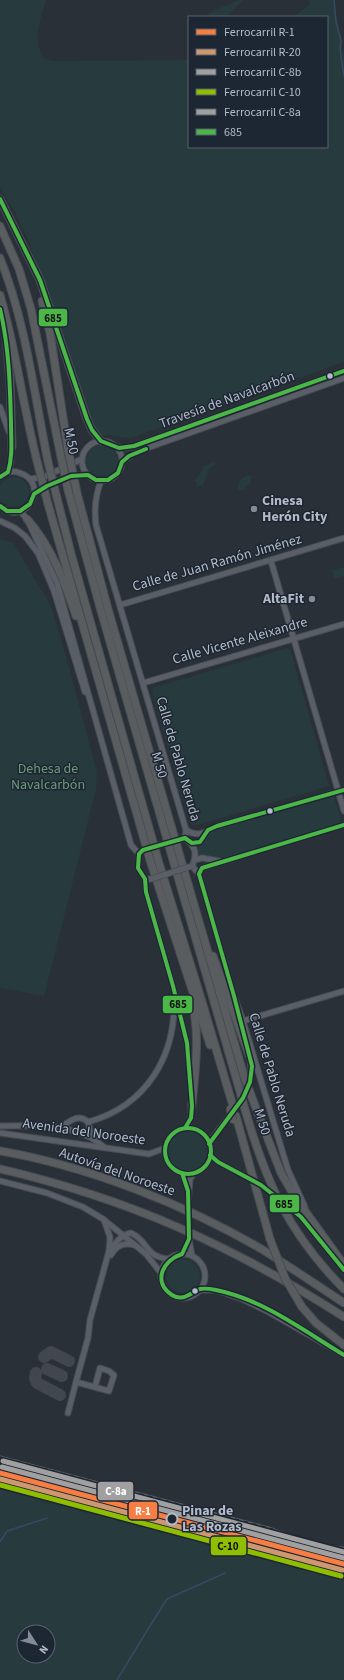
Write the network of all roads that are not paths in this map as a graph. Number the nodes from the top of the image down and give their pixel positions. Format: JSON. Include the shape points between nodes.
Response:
{"nodes":[{"id":1,"x":0,"y":199,"type":"edge"},
{"id":2,"x":0,"y":226,"type":"edge"},
{"id":3,"x":22,"y":242,"type":"junction"},
{"id":4,"x":0,"y":258,"type":"edge"},
{"id":5,"x":0,"y":295,"type":"edge"},
{"id":6,"x":0,"y":308,"type":"edge"},
{"id":7,"x":344,"y":371,"type":"edge"},
{"id":8,"x":344,"y":378,"type":"edge"},
{"id":9,"x":0,"y":407,"type":"edge"},
{"id":10,"x":101,"y":440,"type":"junction"},
{"id":11,"x":12,"y":447,"type":"junction"},
{"id":12,"x":116,"y":447,"type":"junction"},
{"id":13,"x":82,"y":459,"type":"junction"},
{"id":14,"x":122,"y":462,"type":"junction"},
{"id":15,"x":8,"y":472,"type":"junction"},
{"id":16,"x":88,"y":475,"type":"junction"},
{"id":17,"x":0,"y":478,"type":"edge"},
{"id":18,"x":30,"y":479,"type":"junction"},
{"id":19,"x":101,"y":481,"type":"junction"},
{"id":20,"x":34,"y":494,"type":"junction"},
{"id":21,"x":0,"y":506,"type":"edge"},
{"id":22,"x":20,"y":511,"type":"junction"},
{"id":23,"x":27,"y":519,"type":"junction"},
{"id":24,"x":0,"y":521,"type":"edge"},
{"id":25,"x":344,"y":538,"type":"edge"},
{"id":26,"x":270,"y":561,"type":"junction"},
{"id":27,"x":120,"y":605,"type":"junction"},
{"id":28,"x":344,"y":624,"type":"edge"},
{"id":29,"x":293,"y":638,"type":"junction"},
{"id":30,"x":143,"y":682,"type":"junction"},
{"id":31,"x":105,"y":702,"type":"junction"},
{"id":32,"x":96,"y":724,"type":"junction"},
{"id":33,"x":341,"y":791,"type":"edge"},
{"id":34,"x":344,"y":811,"type":"edge"},
{"id":35,"x":344,"y":825,"type":"edge"},
{"id":36,"x":186,"y":830,"type":"junction"},
{"id":37,"x":208,"y":830,"type":"junction"},
{"id":38,"x":185,"y":838,"type":"junction"},
{"id":39,"x":192,"y":844,"type":"junction"},
{"id":40,"x":138,"y":854,"type":"junction"},
{"id":41,"x":195,"y":860,"type":"junction"},
{"id":42,"x":228,"y":860,"type":"junction"},
{"id":43,"x":192,"y":866,"type":"junction"},
{"id":44,"x":199,"y":874,"type":"junction"},
{"id":45,"x":145,"y":879,"type":"junction"},
{"id":46,"x":157,"y":882,"type":"junction"},
{"id":47,"x":190,"y":895,"type":"junction"},
{"id":48,"x":174,"y":989,"type":"junction"},
{"id":49,"x":344,"y":991,"type":"edge"},
{"id":50,"x":234,"y":996,"type":"junction"},
{"id":51,"x":243,"y":1021,"type":"junction"},
{"id":52,"x":250,"y":1055,"type":"junction"},
{"id":53,"x":192,"y":1106,"type":"junction"},
{"id":54,"x":231,"y":1107,"type":"junction"},
{"id":55,"x":88,"y":1122,"type":"junction"},
{"id":56,"x":0,"y":1126,"type":"edge"},
{"id":57,"x":61,"y":1127,"type":"junction"},
{"id":58,"x":185,"y":1128,"type":"junction"},
{"id":59,"x":0,"y":1133,"type":"edge"},
{"id":60,"x":92,"y":1138,"type":"junction"},
{"id":61,"x":209,"y":1144,"type":"junction"},
{"id":62,"x":105,"y":1147,"type":"junction"},
{"id":63,"x":165,"y":1148,"type":"junction"},
{"id":64,"x":0,"y":1151,"type":"edge"},
{"id":65,"x":210,"y":1155,"type":"junction"},
{"id":66,"x":0,"y":1169,"type":"edge"},
{"id":67,"x":182,"y":1173,"type":"junction"},
{"id":68,"x":194,"y":1173,"type":"junction"},
{"id":69,"x":244,"y":1175,"type":"tunnel mouth"},
{"id":70,"x":0,"y":1181,"type":"edge"},
{"id":71,"x":188,"y":1191,"type":"junction"},
{"id":72,"x":188,"y":1203,"type":"tunnel mouth"},
{"id":73,"x":287,"y":1205,"type":"tunnel mouth"},
{"id":74,"x":104,"y":1219,"type":"junction"},
{"id":75,"x":310,"y":1219,"type":"junction"},
{"id":76,"x":124,"y":1235,"type":"junction"},
{"id":77,"x":137,"y":1246,"type":"junction"},
{"id":78,"x":109,"y":1251,"type":"junction"},
{"id":79,"x":182,"y":1254,"type":"junction"},
{"id":80,"x":192,"y":1256,"type":"junction"},
{"id":81,"x":169,"y":1259,"type":"junction"},
{"id":82,"x":107,"y":1261,"type":"junction"},
{"id":83,"x":344,"y":1264,"type":"edge"},
{"id":84,"x":344,"y":1270,"type":"edge"},
{"id":85,"x":161,"y":1272,"type":"junction"},
{"id":86,"x":344,"y":1289,"type":"edge"},
{"id":87,"x":200,"y":1290,"type":"junction"},
{"id":88,"x":344,"y":1303,"type":"edge"},
{"id":89,"x":344,"y":1317,"type":"edge"},
{"id":90,"x":344,"y":1345,"type":"edge"},
{"id":91,"x":344,"y":1355,"type":"edge"},
{"id":92,"x":76,"y":1382,"type":"junction"},
{"id":93,"x":95,"y":1387,"type":"junction"},
{"id":94,"x":68,"y":1413,"type":"dead end"}],
"edges":[{"from":1,"to":3,"type":"highway"},
{"from":2,"to":86,"type":"highway","name":"M 50","bridge":true,"via":[[19,269],[31,309],[68,490],[258,1154],[280,1206],[308,1248]]},
{"from":3,"to":10,"type":"highway","via":[[40,280],[87,419]]},
{"from":3,"to":47,"type":"highway","bridge":true,"via":[[50,333],[77,493]]},
{"from":4,"to":54,"type":"highway","bridge":true,"via":[[22,325],[48,462],[72,557]]},
{"from":5,"to":31,"type":"highway","bridge":true,"via":[[48,504]]},
{"from":6,"to":11,"type":"highway","via":[[8,350]]},
{"from":7,"to":12,"type":"street","name":"Travesía de Navalcarbón","via":[[134,446]]},
{"from":8,"to":14,"type":"street","name":"Travesía de Navalcarbón","via":[[136,452]]},
{"from":9,"to":11,"type":"street","via":[[9,428]]},
{"from":10,"to":12,"type":"street","name":"Travesía de Navalcarbón"},
{"from":10,"to":13,"type":"street","via":[[88,446]]},
{"from":11,"to":15,"type":"street"},
{"from":12,"to":14,"type":"street","via":[[122,456]]},
{"from":13,"to":16,"type":"street","via":[[83,468]]},
{"from":13,"to":18,"type":"street","via":[[44,477]]},
{"from":14,"to":19,"type":"street","name":"Travesía de Navalcarbón","via":[[121,468],[113,477]]},
{"from":15,"to":17,"type":"street"},
{"from":15,"to":18,"type":"street","via":[[18,472]]},
{"from":16,"to":19,"type":"street"},
{"from":16,"to":20,"type":"street","via":[[71,476]]},
{"from":18,"to":20,"type":"street"},
{"from":19,"to":27,"type":"street","name":"Calle de Pablo Neruda","via":[[96,494],[96,525]]},
{"from":20,"to":22,"type":"street","via":[[30,504]]},
{"from":21,"to":22,"type":"street","via":[[7,511]]},
{"from":22,"to":23,"type":"street"},
{"from":23,"to":31,"type":"highway","via":[[38,532],[57,565]]},
{"from":23,"to":32,"type":"street","via":[[58,583]]},
{"from":24,"to":32,"type":"street","via":[[25,536],[38,553],[54,591]]},
{"from":25,"to":26,"type":"street","name":"Calle de Juan Ramón Jiménez"},
{"from":26,"to":27,"type":"street","name":"Calle de Juan Ramón Jiménez"},
{"from":26,"to":29,"type":"street"},
{"from":27,"to":30,"type":"street","name":"Calle de Pablo Neruda"},
{"from":28,"to":29,"type":"street","name":"Calle Vicente Aleixandre"},
{"from":29,"to":30,"type":"street","name":"Calle Vicente Aleixandre"},
{"from":29,"to":33,"type":"street"},
{"from":30,"to":36,"type":"street","name":"Calle de Pablo Neruda"},
{"from":31,"to":46,"type":"highway"},
{"from":32,"to":40,"type":"street","via":[[131,845]]},
{"from":33,"to":34,"type":"street"},
{"from":33,"to":37,"type":"street"},
{"from":35,"to":42,"type":"street"},
{"from":36,"to":37,"type":"street","via":[[199,835]]},
{"from":36,"to":38,"type":"street","name":"Calle de Pablo Neruda"},
{"from":37,"to":39,"type":"street","via":[[200,842]]},
{"from":38,"to":39,"type":"street","name":"Calle de Pablo Neruda"},
{"from":38,"to":40,"type":"street","bridge":true,"via":[[143,850]]},
{"from":39,"to":41,"type":"street","name":"Calle de Pablo Neruda","via":[[196,851]]},
{"from":40,"to":45,"type":"street","via":[[138,868]]},
{"from":41,"to":42,"type":"street"},
{"from":41,"to":43,"type":"street"},
{"from":42,"to":44,"type":"street","via":[[202,868]]},
{"from":43,"to":44,"type":"street","name":"Calle de Pablo Neruda"},
{"from":43,"to":45,"type":"street","bridge":true},
{"from":44,"to":50,"type":"street","name":"Calle de Pablo Neruda"},
{"from":45,"to":48,"type":"street","via":[[146,892]]},
{"from":46,"to":53,"type":"highway","via":[[193,1004],[196,1023],[197,1051]]},
{"from":46,"to":54,"type":"highway"},
{"from":47,"to":52,"type":"highway"},
{"from":47,"to":75,"type":"highway","bridge":true,"via":[[251,1095],[281,1173]]},
{"from":48,"to":53,"type":"street","via":[[187,1043]]},
{"from":48,"to":55,"type":"street","via":[[173,1030],[164,1058],[149,1083],[127,1104],[100,1119]]},
{"from":49,"to":51,"type":"street"},
{"from":50,"to":51,"type":"street","name":"Calle de Pablo Neruda"},
{"from":50,"to":52,"type":"street"},
{"from":51,"to":75,"type":"street","name":"Calle de Pablo Neruda","via":[[286,1162]]},
{"from":52,"to":61,"type":"street","via":[[252,1074],[248,1089]]},
{"from":53,"to":58,"type":"street","via":[[191,1118]]},
{"from":54,"to":90,"type":"highway","bridge":true,"via":[[270,1239],[285,1278],[302,1307],[316,1323]]},
{"from":55,"to":57,"type":"street","via":[[74,1118]]},
{"from":55,"to":60,"type":"street"},
{"from":56,"to":57,"type":"street"},
{"from":57,"to":60,"type":"street"},
{"from":58,"to":61,"type":"street","via":[[202,1133]]},
{"from":58,"to":63,"type":"street","via":[[172,1134]]},
{"from":59,"to":62,"type":"street","name":"Avenida del Noroeste"},
{"from":60,"to":62,"type":"street"},
{"from":61,"to":65,"type":"street"},
{"from":62,"to":63,"type":"street","name":"Avenida del Noroeste","via":[[149,1154]]},
{"from":63,"to":67,"type":"street","via":[[165,1155],[171,1167]]},
{"from":64,"to":88,"type":"highway","name":"Autovía del Noroeste","via":[[86,1173],[171,1204],[262,1250]]},
{"from":65,"to":68,"type":"street","via":[[204,1166]]},
{"from":65,"to":69,"type":"street"},
{"from":66,"to":89,"type":"highway","name":"Autovía del Noroeste","via":[[93,1194],[165,1221],[262,1267]]},
{"from":67,"to":68,"type":"street"},
{"from":67,"to":71,"type":"street"},
{"from":68,"to":71,"type":"street"},
{"from":70,"to":74,"type":"street","via":[[65,1199]]},
{"from":71,"to":72,"type":"street"},
{"from":73,"to":84,"type":"street","via":[[301,1217]]},
{"from":74,"to":76,"type":"street"},
{"from":74,"to":78,"type":"street","via":[[110,1237]]},
{"from":75,"to":83,"type":"highway"},
{"from":76,"to":77,"type":"street"},
{"from":76,"to":78,"type":"street"},
{"from":76,"to":81,"type":"street","via":[[135,1234],[158,1258]]},
{"from":77,"to":82,"type":"street","via":[[121,1245],[112,1252]]},
{"from":77,"to":85,"type":"street"},
{"from":78,"to":82,"type":"street"},
{"from":79,"to":80,"type":"street"},
{"from":79,"to":80,"type":"street","via":[[189,1239]]},
{"from":79,"to":81,"type":"street"},
{"from":80,"to":87,"type":"street","via":[[203,1268],[204,1279]]},
{"from":81,"to":85,"type":"street"},
{"from":82,"to":92,"type":"street"},
{"from":85,"to":87,"type":"street","via":[[164,1286],[174,1296],[188,1297]]},
{"from":87,"to":91,"type":"street","via":[[216,1290],[242,1299]]},
{"from":92,"to":93,"type":"street"},
{"from":92,"to":94,"type":"street"},
{"from":93,"to":93,"type":"street","via":[[109,1391],[114,1375],[100,1368]]}]}
